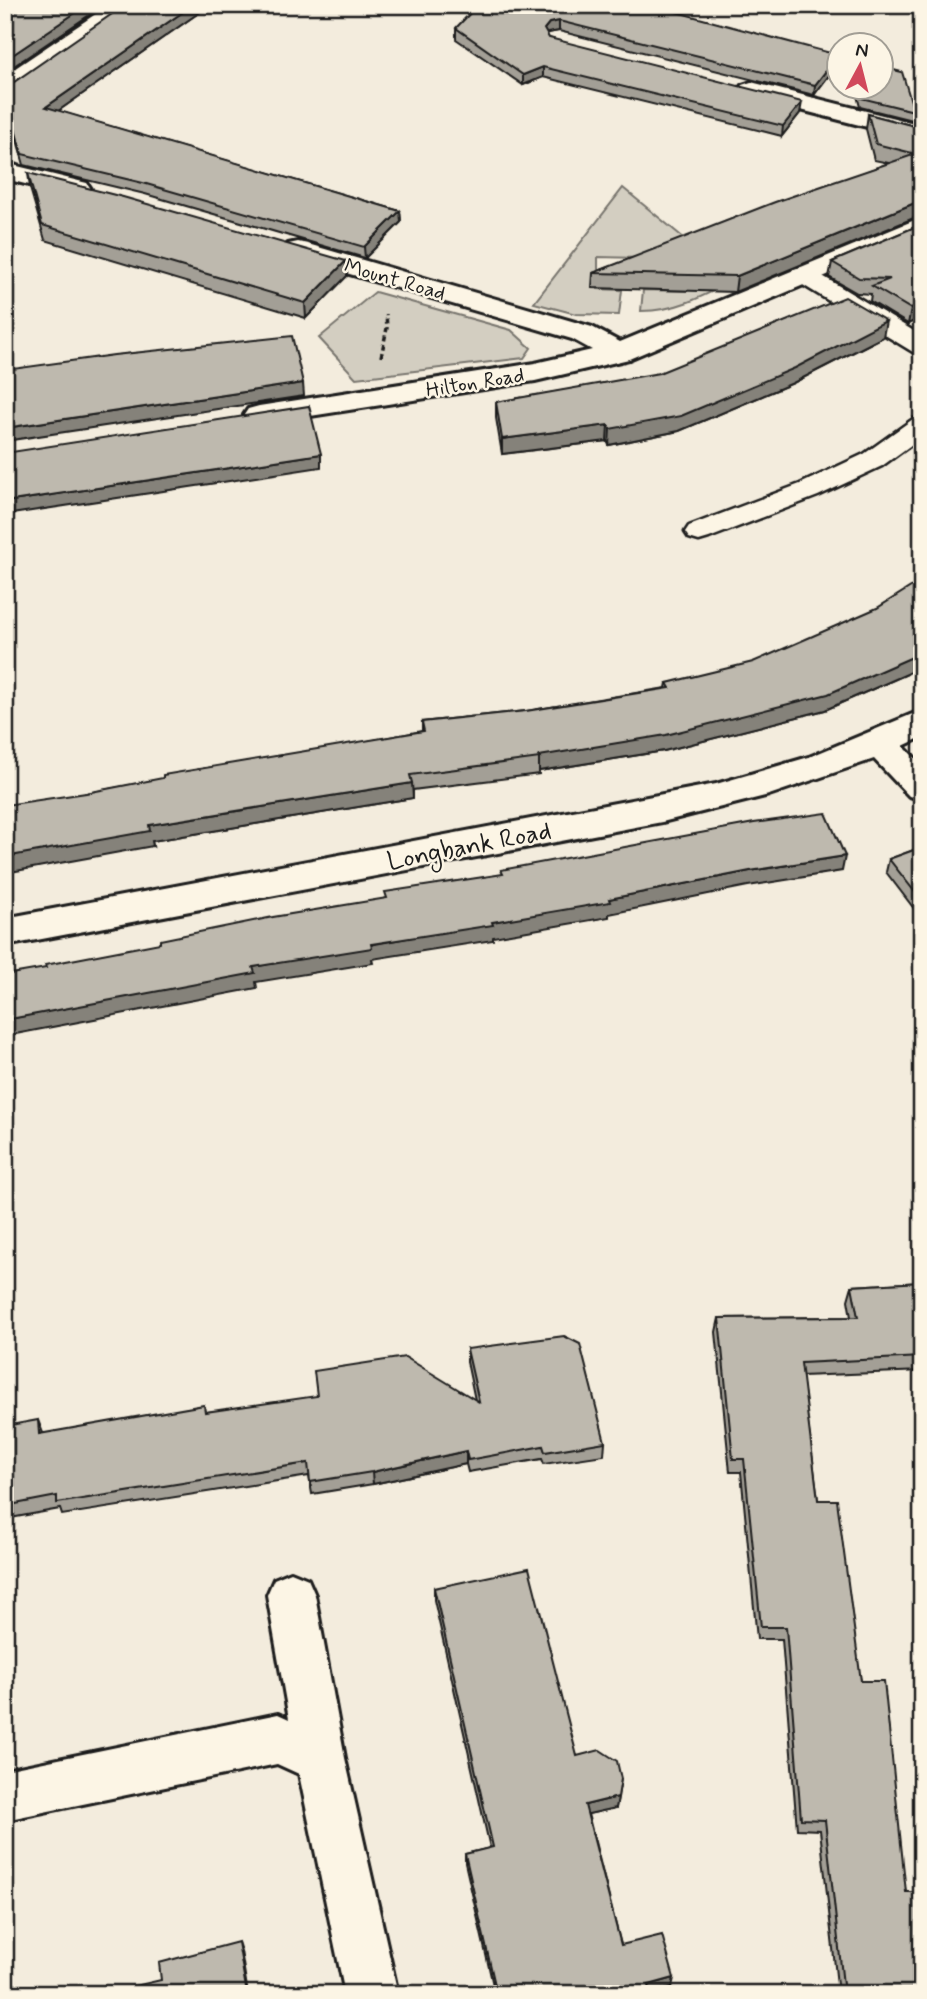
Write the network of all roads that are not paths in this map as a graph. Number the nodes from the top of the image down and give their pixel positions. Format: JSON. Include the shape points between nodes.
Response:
{"nodes":[{"id":1,"x":125,"y":5,"type":"edge"},
{"id":2,"x":5,"y":86,"type":"edge"},
{"id":3,"x":733,"y":86,"type":"edge"},
{"id":4,"x":922,"y":133,"type":"edge"},
{"id":5,"x":5,"y":171,"type":"edge"},
{"id":6,"x":109,"y":197,"type":"edge"},
{"id":7,"x":922,"y":225,"type":"edge"},
{"id":8,"x":279,"y":245,"type":"edge"},
{"id":9,"x":802,"y":274,"type":"junction"},
{"id":10,"x":922,"y":348,"type":"edge"},
{"id":11,"x":618,"y":353,"type":"junction"},
{"id":12,"x":233,"y":419,"type":"edge"},
{"id":13,"x":922,"y":425,"type":"edge"},
{"id":14,"x":699,"y":532,"type":"dead end"},
{"id":15,"x":922,"y":722,"type":"edge"},
{"id":16,"x":881,"y":744,"type":"junction"},
{"id":17,"x":922,"y":788,"type":"edge"},
{"id":18,"x":5,"y":932,"type":"edge"},
{"id":19,"x":291,"y":1595,"type":"dead end"},
{"id":20,"x":320,"y":1758,"type":"junction"},
{"id":21,"x":5,"y":1795,"type":"edge"},
{"id":22,"x":372,"y":1994,"type":"edge"}],
"edges":[{"from":1,"to":2,"type":"street"},
{"from":3,"to":4,"type":"street"},
{"from":5,"to":6,"type":"street"},
{"from":7,"to":9,"type":"street","name":"Hilton Road"},
{"from":8,"to":11,"type":"street","name":"Mount Road","via":[[582,333]]},
{"from":9,"to":10,"type":"lane"},
{"from":9,"to":11,"type":"street","name":"Hilton Road"},
{"from":11,"to":12,"type":"street","name":"Hilton Road","via":[[536,372]]},
{"from":13,"to":14,"type":"lane","via":[[873,460]]},
{"from":15,"to":16,"type":"street","name":"Longbank Road"},
{"from":16,"to":17,"type":"street"},
{"from":16,"to":18,"type":"street","name":"Longbank Road","via":[[799,775],[681,805]]},
{"from":19,"to":20,"type":"street"},
{"from":20,"to":21,"type":"street","via":[[278,1739]]},
{"from":20,"to":22,"type":"street"}]}
